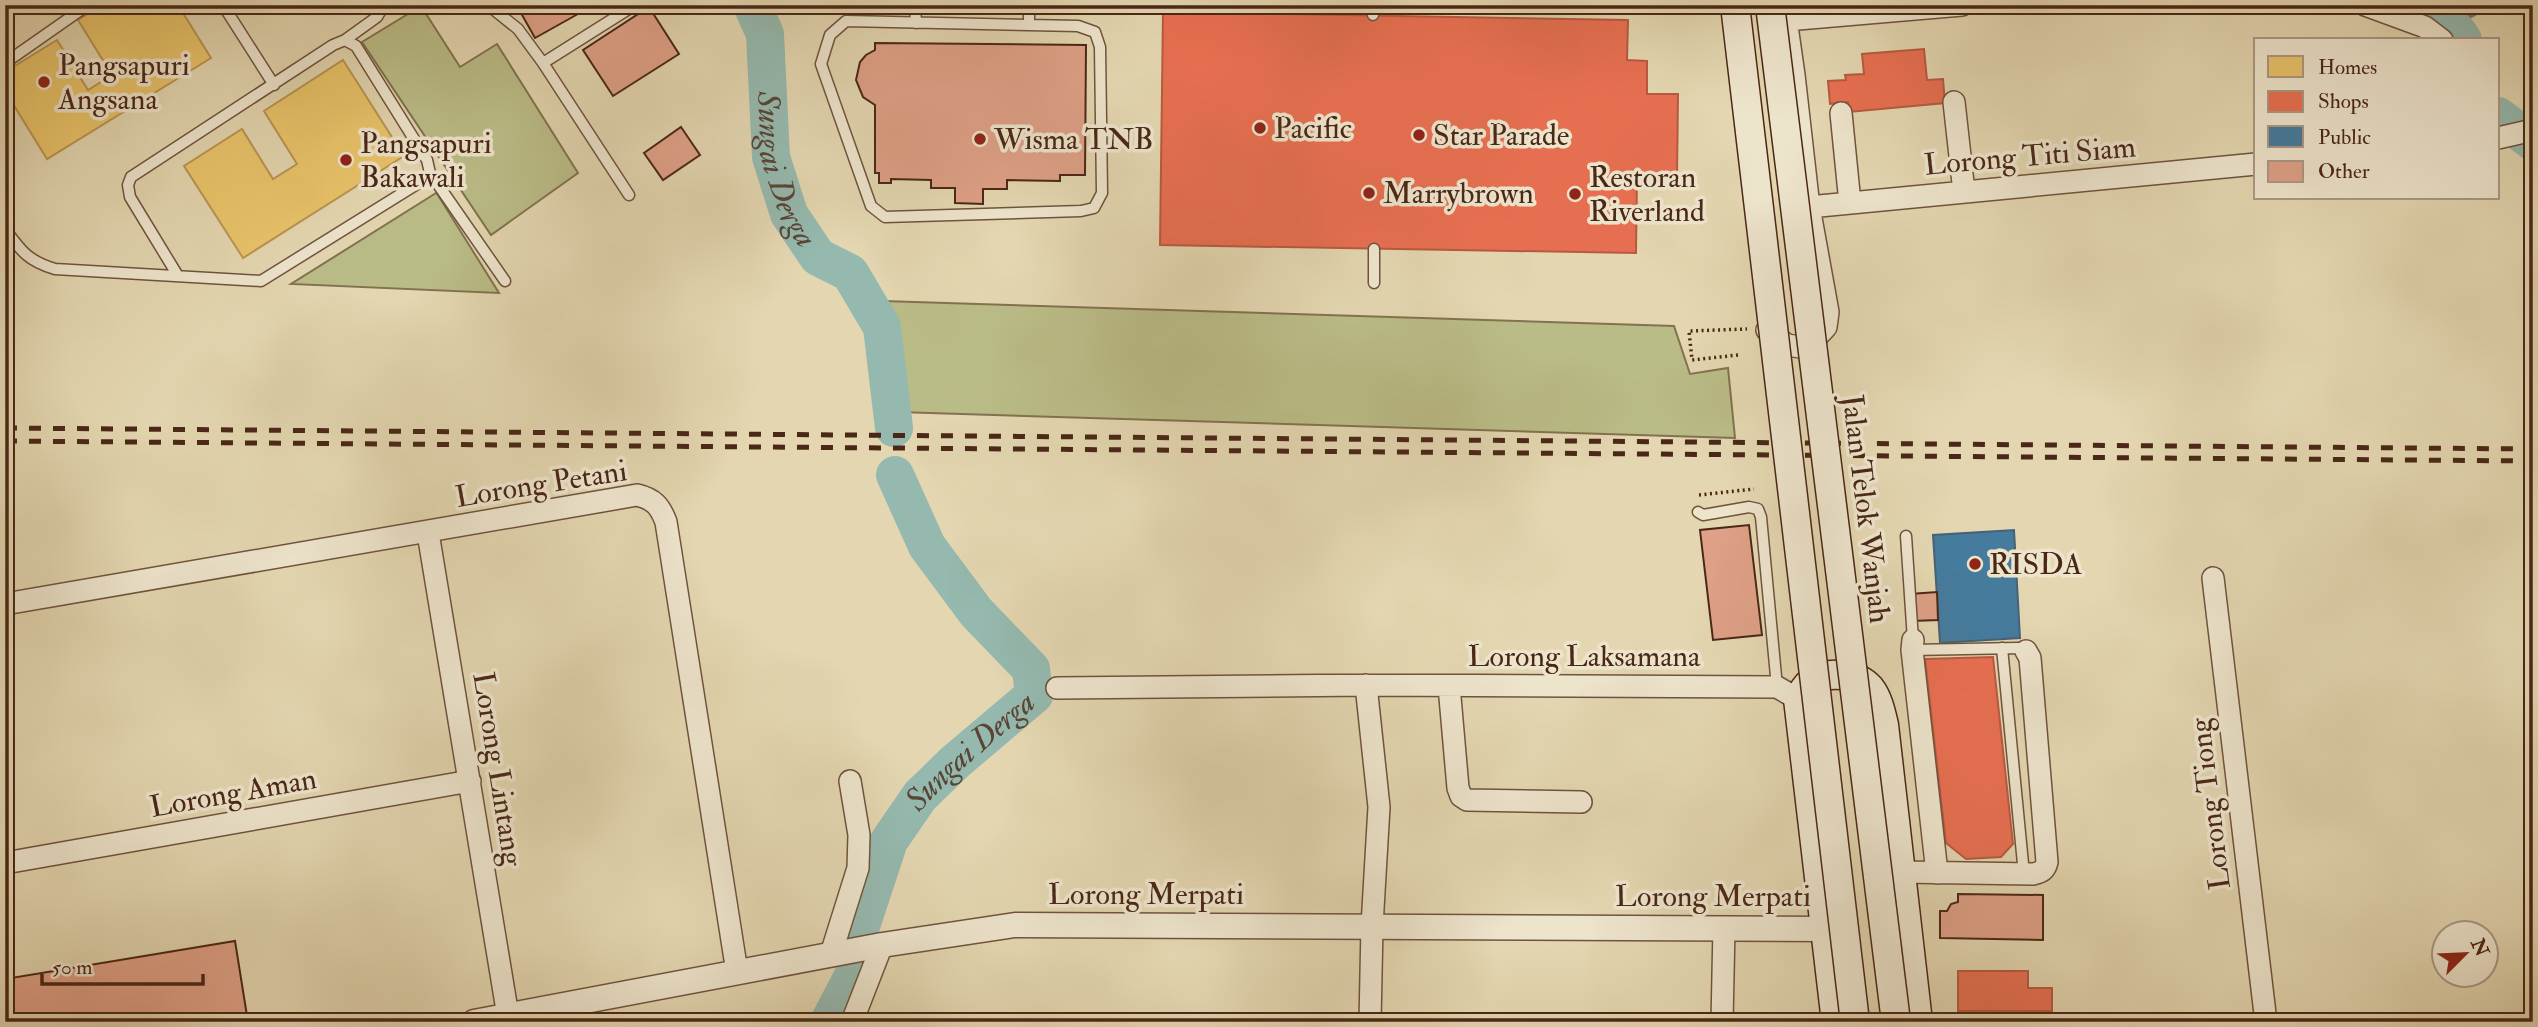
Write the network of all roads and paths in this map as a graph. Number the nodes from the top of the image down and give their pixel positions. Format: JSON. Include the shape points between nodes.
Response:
{"nodes":[{"id":1,"x":88,"y":5,"type":"edge"},
{"id":2,"x":223,"y":5,"type":"edge"},
{"id":3,"x":380,"y":5,"type":"edge"},
{"id":4,"x":635,"y":5,"type":"edge"},
{"id":5,"x":915,"y":5,"type":"edge"},
{"id":6,"x":1029,"y":5,"type":"edge"},
{"id":7,"x":1721,"y":5,"type":"edge"},
{"id":8,"x":1735,"y":5,"type":"edge"},
{"id":9,"x":1962,"y":5,"type":"edge"},
{"id":10,"x":2365,"y":5,"type":"edge"},
{"id":11,"x":496,"y":7,"type":"edge"},
{"id":12,"x":1780,"y":10,"type":"edge"},
{"id":13,"x":916,"y":23,"type":"junction"},
{"id":14,"x":1029,"y":25,"type":"junction"},
{"id":15,"x":2439,"y":38,"type":"edge"},
{"id":16,"x":345,"y":40,"type":"junction"},
{"id":17,"x":5,"y":63,"type":"edge"},
{"id":18,"x":543,"y":63,"type":"junction"},
{"id":19,"x":274,"y":85,"type":"junction"},
{"id":20,"x":1954,"y":102,"type":"dead end"},
{"id":21,"x":1841,"y":113,"type":"dead end"},
{"id":22,"x":2533,"y":130,"type":"edge"},
{"id":23,"x":2501,"y":138,"type":"edge"},
{"id":24,"x":2254,"y":164,"type":"edge"},
{"id":25,"x":430,"y":173,"type":"junction"},
{"id":26,"x":1964,"y":192,"type":"junction"},
{"id":27,"x":629,"y":195,"type":"dead end"},
{"id":28,"x":1850,"y":203,"type":"junction"},
{"id":29,"x":1809,"y":207,"type":"junction"},
{"id":30,"x":5,"y":229,"type":"edge"},
{"id":31,"x":1374,"y":249,"type":"dead end"},
{"id":32,"x":178,"y":276,"type":"junction"},
{"id":33,"x":505,"y":281,"type":"dead end"},
{"id":34,"x":1374,"y":283,"type":"dead end"},
{"id":35,"x":1767,"y":328,"type":"junction"},
{"id":36,"x":1738,"y":355,"type":"dead end"},
{"id":37,"x":1754,"y":489,"type":"dead end"},
{"id":38,"x":1698,"y":495,"type":"dead end"},
{"id":39,"x":1699,"y":512,"type":"dead end"},
{"id":40,"x":428,"y":533,"type":"junction"},
{"id":41,"x":1906,"y":536,"type":"dead end"},
{"id":42,"x":2213,"y":578,"type":"dead end"},
{"id":43,"x":5,"y":604,"type":"edge"},
{"id":44,"x":1912,"y":645,"type":"junction"},
{"id":45,"x":2003,"y":649,"type":"junction"},
{"id":46,"x":2026,"y":651,"type":"joint"},
{"id":47,"x":1366,"y":684,"type":"junction"},
{"id":48,"x":1449,"y":686,"type":"junction"},
{"id":49,"x":1057,"y":688,"type":"dead end"},
{"id":50,"x":1788,"y":693,"type":"junction"},
{"id":51,"x":470,"y":781,"type":"junction"},
{"id":52,"x":850,"y":781,"type":"dead end"},
{"id":53,"x":1581,"y":802,"type":"dead end"},
{"id":54,"x":5,"y":863,"type":"edge"},
{"id":55,"x":1901,"y":872,"type":"junction"},
{"id":56,"x":1937,"y":873,"type":"junction"},
{"id":57,"x":2024,"y":874,"type":"junction"},
{"id":58,"x":1371,"y":926,"type":"junction"},
{"id":59,"x":1724,"y":928,"type":"junction"},
{"id":60,"x":1826,"y":929,"type":"junction"},
{"id":61,"x":882,"y":944,"type":"junction"},
{"id":62,"x":831,"y":954,"type":"junction"},
{"id":63,"x":737,"y":972,"type":"junction"},
{"id":64,"x":543,"y":1015,"type":"edge"},
{"id":65,"x":508,"y":1016,"type":"junction"},
{"id":66,"x":474,"y":1022,"type":"edge"},
{"id":67,"x":852,"y":1022,"type":"edge"},
{"id":68,"x":1370,"y":1022,"type":"edge"},
{"id":69,"x":1722,"y":1022,"type":"edge"},
{"id":70,"x":1836,"y":1022,"type":"edge"},
{"id":71,"x":1855,"y":1022,"type":"edge"},
{"id":72,"x":1896,"y":1022,"type":"edge"},
{"id":73,"x":1919,"y":1022,"type":"edge"},
{"id":74,"x":2266,"y":1022,"type":"edge"}],
"edges":[{"from":1,"to":17,"type":"lane"},
{"from":2,"to":19,"type":"lane"},
{"from":3,"to":16,"type":"lane","via":[[377,17]]},
{"from":4,"to":18,"type":"lane"},
{"from":5,"to":13,"type":"lane"},
{"from":6,"to":14,"type":"lane"},
{"from":7,"to":35,"type":"street","via":[[1749,236]]},
{"from":8,"to":71,"type":"main road","bridge":true},
{"from":9,"to":12,"type":"street"},
{"from":10,"to":15,"type":"street","via":[[2425,27]]},
{"from":11,"to":18,"type":"lane"},
{"from":12,"to":29,"type":"street"},
{"from":12,"to":72,"type":"main road","name":"Jalan Telok Wanjah","bridge":true},
{"from":13,"to":14,"type":"lane"},
{"from":13,"to":14,"type":"lane","via":[[846,21],[830,35],[821,64],[865,196],[886,217],[1094,208],[1102,193],[1100,47],[1094,32],[1077,26]]},
{"from":16,"to":19,"type":"lane"},
{"from":16,"to":25,"type":"lane","via":[[356,46],[427,160]]},
{"from":18,"to":27,"type":"lane"},
{"from":19,"to":32,"type":"lane","via":[[131,177],[130,197]]},
{"from":20,"to":26,"type":"street"},
{"from":21,"to":28,"type":"street"},
{"from":22,"to":23,"type":"street"},
{"from":24,"to":26,"type":"street","name":"Lorong Titi Siam"},
{"from":25,"to":32,"type":"lane","via":[[261,281]]},
{"from":25,"to":33,"type":"lane"},
{"from":26,"to":28,"type":"street","name":"Lorong Titi Siam"},
{"from":28,"to":29,"type":"street","name":"Lorong Titi Siam"},
{"from":29,"to":35,"type":"street","via":[[1828,312],[1826,327],[1810,344],[1800,346],[1787,345]]},
{"from":30,"to":32,"type":"lane","via":[[34,263],[55,269]]},
{"from":31,"to":34,"type":"lane"},
{"from":35,"to":36,"type":"path","via":[[1689,331],[1692,360]]},
{"from":37,"to":38,"type":"path"},
{"from":39,"to":50,"type":"lane","via":[[1758,509]]},
{"from":40,"to":43,"type":"street","name":"Lorong Petani"},
{"from":40,"to":51,"type":"street","name":"Lorong Lintang"},
{"from":40,"to":63,"type":"street","name":"Lorong Petani","via":[[637,495],[657,503],[666,522]]},
{"from":41,"to":44,"type":"lane"},
{"from":42,"to":74,"type":"street","name":"Lorong Tiong"},
{"from":44,"to":45,"type":"lane"},
{"from":44,"to":56,"type":"street"},
{"from":45,"to":46,"type":"lane"},
{"from":45,"to":57,"type":"lane"},
{"from":46,"to":57,"type":"street","via":[[2047,862],[2043,871]]},
{"from":47,"to":48,"type":"street","name":"Lorong Laksamana"},
{"from":47,"to":49,"type":"street","name":"Lorong Laksamana"},
{"from":47,"to":58,"type":"street","via":[[1379,807]]},
{"from":48,"to":50,"type":"street","name":"Lorong Laksamana"},
{"from":48,"to":53,"type":"street","via":[[1461,796],[1467,800]]},
{"from":50,"to":55,"type":"main road","via":[[1829,675],[1849,676],[1868,686],[1885,725]]},
{"from":50,"to":60,"type":"main road"},
{"from":51,"to":54,"type":"street","name":"Lorong Aman"},
{"from":51,"to":65,"type":"street","name":"Lorong Lintang"},
{"from":52,"to":62,"type":"street","via":[[859,835],[858,868]]},
{"from":55,"to":56,"type":"street"},
{"from":55,"to":73,"type":"main road"},
{"from":56,"to":57,"type":"street"},
{"from":58,"to":59,"type":"street","name":"Lorong Merpati"},
{"from":58,"to":61,"type":"street","name":"Lorong Merpati","via":[[1015,925]]},
{"from":58,"to":68,"type":"street"},
{"from":59,"to":60,"type":"street","name":"Lorong Merpati"},
{"from":59,"to":69,"type":"street"},
{"from":60,"to":70,"type":"main road"},
{"from":61,"to":62,"type":"street","name":"Lorong Merpati"},
{"from":61,"to":67,"type":"street"},
{"from":62,"to":63,"type":"street","name":"Lorong Merpati"},
{"from":63,"to":64,"type":"street","name":"Lorong Merpati"},
{"from":64,"to":65,"type":"street","name":"Lorong Merpati"},
{"from":65,"to":66,"type":"street","name":"Lorong Merpati"}]}
